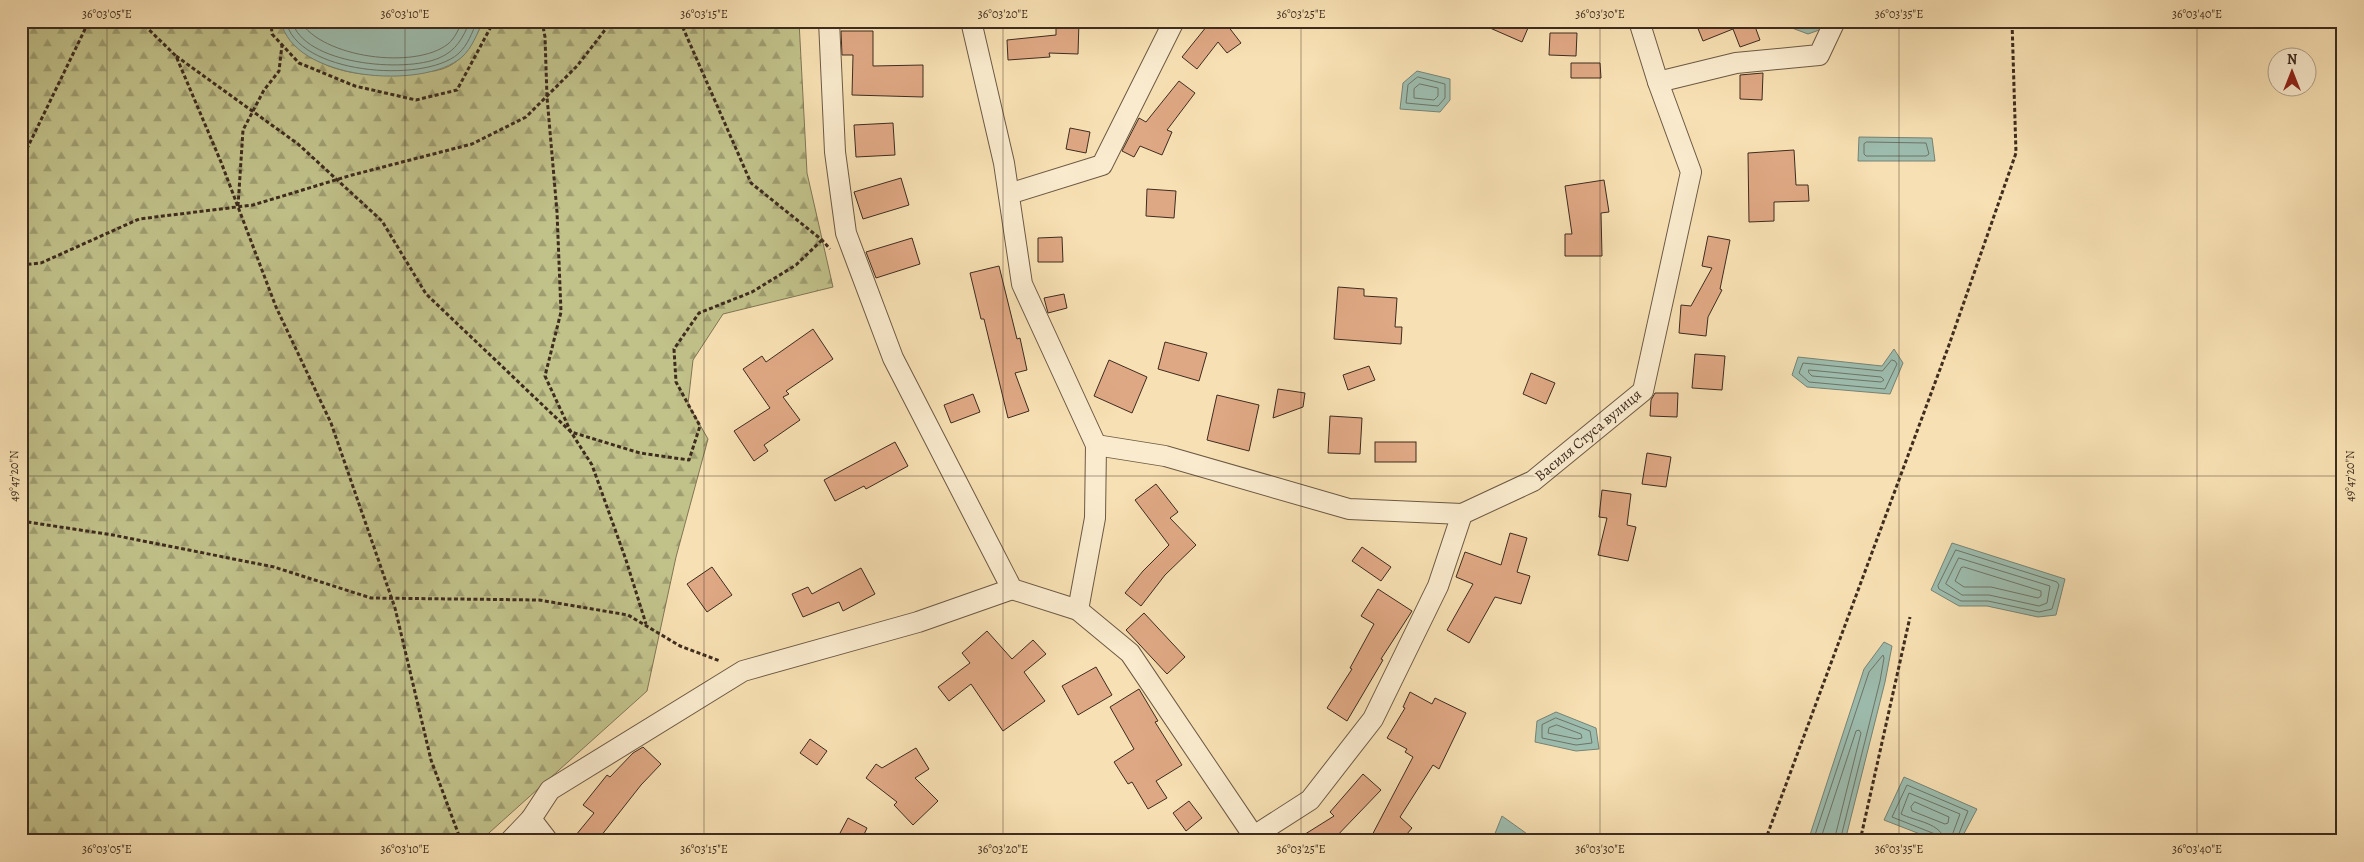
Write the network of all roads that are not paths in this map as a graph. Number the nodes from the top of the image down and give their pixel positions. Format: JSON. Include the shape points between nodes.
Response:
{"nodes":[{"id":1,"x":829,"y":21,"type":"edge"},
{"id":2,"x":971,"y":21,"type":"edge"},
{"id":3,"x":1174,"y":21,"type":"edge"},
{"id":4,"x":1639,"y":21,"type":"edge"},
{"id":5,"x":1835,"y":21,"type":"edge"},
{"id":6,"x":1658,"y":82,"type":"junction"},
{"id":7,"x":1008,"y":194,"type":"junction"},
{"id":8,"x":1096,"y":445,"type":"junction"},
{"id":9,"x":1462,"y":514,"type":"junction"},
{"id":10,"x":1012,"y":589,"type":"junction"},
{"id":11,"x":1078,"y":610,"type":"junction"},
{"id":12,"x":531,"y":819,"type":"junction"},
{"id":13,"x":1256,"y":838,"type":"edge"},
{"id":14,"x":510,"y":841,"type":"edge"},
{"id":15,"x":548,"y":841,"type":"edge"}],
"edges":[{"from":1,"to":10,"type":"street","via":[[835,152],[846,233],[893,358]]},
{"from":2,"to":7,"type":"street","via":[[1004,163]]},
{"from":3,"to":7,"type":"street","via":[[1102,165]]},
{"from":4,"to":6,"type":"street","name":"Василя Стуса вулиця"},
{"from":5,"to":6,"type":"street","via":[[1819,55],[1736,63]]},
{"from":6,"to":9,"type":"street","name":"Василя Стуса вулиця","via":[[1691,172],[1643,390],[1533,481]]},
{"from":7,"to":8,"type":"street","via":[[1022,284]]},
{"from":8,"to":9,"type":"street","via":[[1166,456],[1349,509]]},
{"from":8,"to":11,"type":"street","via":[[1095,518]]},
{"from":9,"to":13,"type":"street","via":[[1438,586],[1373,719],[1310,800]]},
{"from":10,"to":11,"type":"street"},
{"from":10,"to":12,"type":"street","via":[[918,622],[743,671],[550,790]]},
{"from":11,"to":13,"type":"street","via":[[1130,653]]},
{"from":12,"to":14,"type":"street"},
{"from":12,"to":15,"type":"street"}]}
